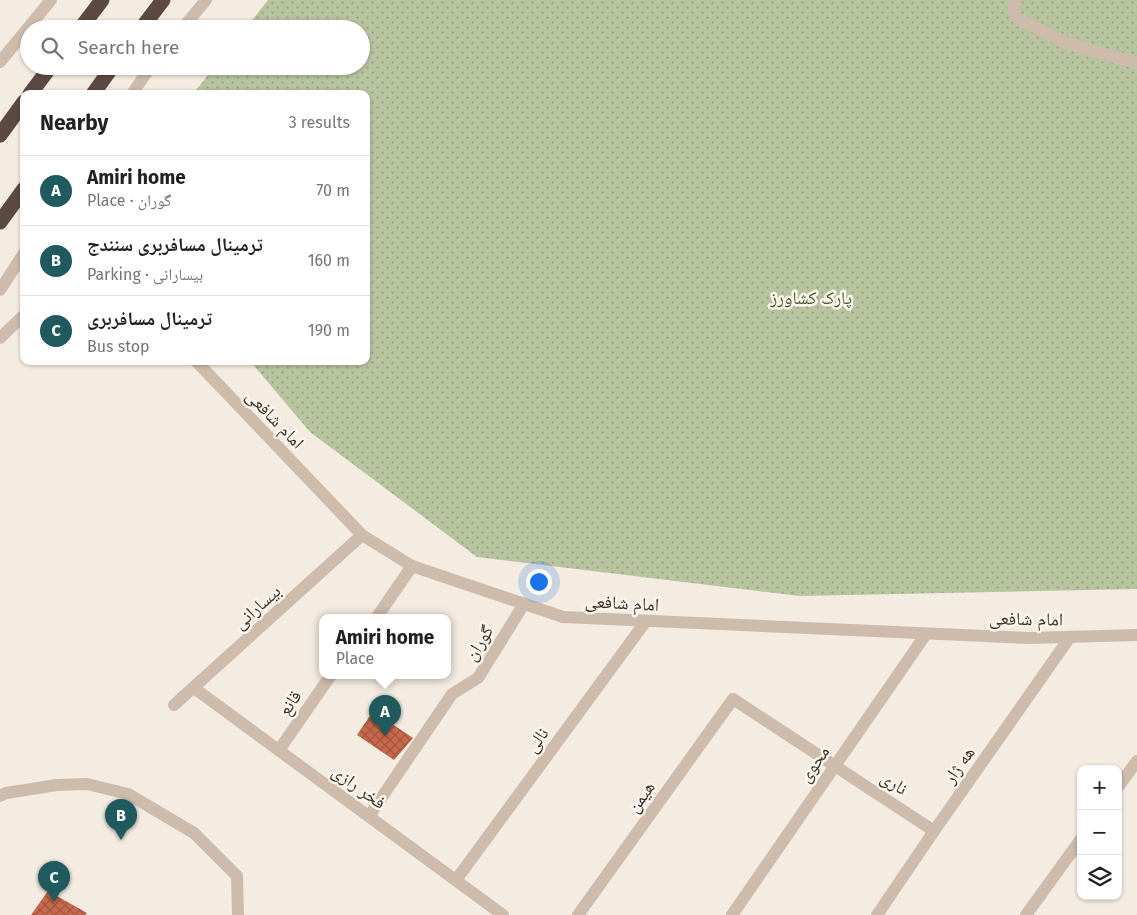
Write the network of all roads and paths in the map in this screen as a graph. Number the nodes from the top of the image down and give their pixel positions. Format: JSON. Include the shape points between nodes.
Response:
{"nodes":[{"id":1,"x":51,"y":0,"type":"edge"},
{"id":2,"x":102,"y":0,"type":"edge"},
{"id":3,"x":163,"y":0,"type":"edge"},
{"id":4,"x":206,"y":0,"type":"edge"},
{"id":5,"x":1016,"y":0,"type":"edge"},
{"id":6,"x":35,"y":20,"type":"edge"},
{"id":7,"x":87,"y":20,"type":"edge"},
{"id":8,"x":148,"y":20,"type":"edge"},
{"id":9,"x":189,"y":20,"type":"edge"},
{"id":10,"x":20,"y":38,"type":"edge"},
{"id":11,"x":0,"y":62,"type":"edge"},
{"id":12,"x":1137,"y":63,"type":"edge"},
{"id":13,"x":44,"y":75,"type":"edge"},
{"id":14,"x":107,"y":75,"type":"edge"},
{"id":15,"x":145,"y":75,"type":"edge"},
{"id":16,"x":148,"y":75,"type":"edge"},
{"id":17,"x":33,"y":90,"type":"edge"},
{"id":18,"x":96,"y":90,"type":"edge"},
{"id":19,"x":135,"y":90,"type":"edge"},
{"id":20,"x":143,"y":90,"type":"edge"},
{"id":21,"x":20,"y":108,"type":"edge"},
{"id":22,"x":0,"y":135,"type":"edge"},
{"id":23,"x":20,"y":194,"type":"edge"},
{"id":24,"x":0,"y":222,"type":"edge"},
{"id":25,"x":20,"y":259,"type":"edge"},
{"id":26,"x":0,"y":290,"type":"edge"},
{"id":27,"x":20,"y":319,"type":"edge"},
{"id":28,"x":0,"y":338,"type":"edge"},
{"id":29,"x":200,"y":365,"type":"edge"},
{"id":30,"x":362,"y":535,"type":"junction"},
{"id":31,"x":412,"y":566,"type":"junction"},
{"id":32,"x":524,"y":604,"type":"junction"},
{"id":33,"x":380,"y":614,"type":"edge"},
{"id":34,"x":646,"y":621,"type":"junction"},
{"id":35,"x":926,"y":634,"type":"junction"},
{"id":36,"x":1137,"y":635,"type":"edge"},
{"id":37,"x":1070,"y":637,"type":"junction"},
{"id":38,"x":327,"y":679,"type":"edge"},
{"id":39,"x":194,"y":688,"type":"junction"},
{"id":40,"x":733,"y":699,"type":"joint"},
{"id":41,"x":174,"y":705,"type":"dead end"},
{"id":42,"x":279,"y":750,"type":"junction"},
{"id":43,"x":1137,"y":761,"type":"edge"},
{"id":44,"x":835,"y":765,"type":"junction"},
{"id":45,"x":1122,"y":782,"type":"edge"},
{"id":46,"x":0,"y":796,"type":"edge"},
{"id":47,"x":369,"y":816,"type":"junction"},
{"id":48,"x":934,"y":831,"type":"junction"},
{"id":49,"x":1077,"y":845,"type":"edge"},
{"id":50,"x":456,"y":880,"type":"junction"},
{"id":51,"x":238,"y":915,"type":"edge"},
{"id":52,"x":504,"y":915,"type":"edge"},
{"id":53,"x":578,"y":915,"type":"edge"},
{"id":54,"x":732,"y":915,"type":"edge"},
{"id":55,"x":877,"y":915,"type":"edge"},
{"id":56,"x":1026,"y":915,"type":"edge"}],
"edges":[{"from":1,"to":6,"type":"street"},
{"from":2,"to":7,"type":"highway"},
{"from":3,"to":8,"type":"highway"},
{"from":4,"to":9,"type":"street"},
{"from":5,"to":12,"type":"street","via":[[1013,6],[1017,18],[1068,44]]},
{"from":10,"to":11,"type":"street"},
{"from":13,"to":17,"type":"highway"},
{"from":14,"to":18,"type":"highway"},
{"from":15,"to":19,"type":"street"},
{"from":16,"to":20,"type":"street"},
{"from":21,"to":22,"type":"highway"},
{"from":23,"to":24,"type":"highway"},
{"from":25,"to":26,"type":"street"},
{"from":27,"to":28,"type":"street"},
{"from":29,"to":30,"type":"street","name":"امام شافعی"},
{"from":30,"to":31,"type":"street","name":"امام شافعی"},
{"from":30,"to":39,"type":"street","name":"بیسارانی"},
{"from":31,"to":32,"type":"street","name":"امام شافعی"},
{"from":31,"to":33,"type":"street"},
{"from":32,"to":34,"type":"street","name":"امام شافعی","via":[[563,617]]},
{"from":32,"to":47,"type":"street","name":"گوران","via":[[478,678],[452,694]]},
{"from":34,"to":35,"type":"street","name":"امام شافعی"},
{"from":34,"to":50,"type":"street","name":"نالی"},
{"from":35,"to":37,"type":"street","name":"امام شافعی"},
{"from":35,"to":44,"type":"street","name":"محوی"},
{"from":36,"to":37,"type":"street","name":"امام شافعی"},
{"from":37,"to":48,"type":"street","name":"هه ژار"},
{"from":38,"to":42,"type":"street","name":"قانع"},
{"from":39,"to":41,"type":"street","name":"بیسارانی"},
{"from":39,"to":42,"type":"street","name":"فخر رازی"},
{"from":40,"to":44,"type":"street","name":"ناری"},
{"from":40,"to":53,"type":"street","name":"هیمن"},
{"from":42,"to":47,"type":"street","name":"فخر رازی"},
{"from":43,"to":45,"type":"street"},
{"from":44,"to":48,"type":"street","name":"ناری"},
{"from":44,"to":54,"type":"street","name":"محوی"},
{"from":46,"to":51,"type":"street","via":[[48,786],[87,784],[128,794],[194,833],[237,876]]},
{"from":47,"to":50,"type":"street","name":"فخر رازی"},
{"from":48,"to":55,"type":"street","name":"هه ژار"},
{"from":49,"to":56,"type":"street"},
{"from":50,"to":52,"type":"street","name":"فخر رازی"}]}
